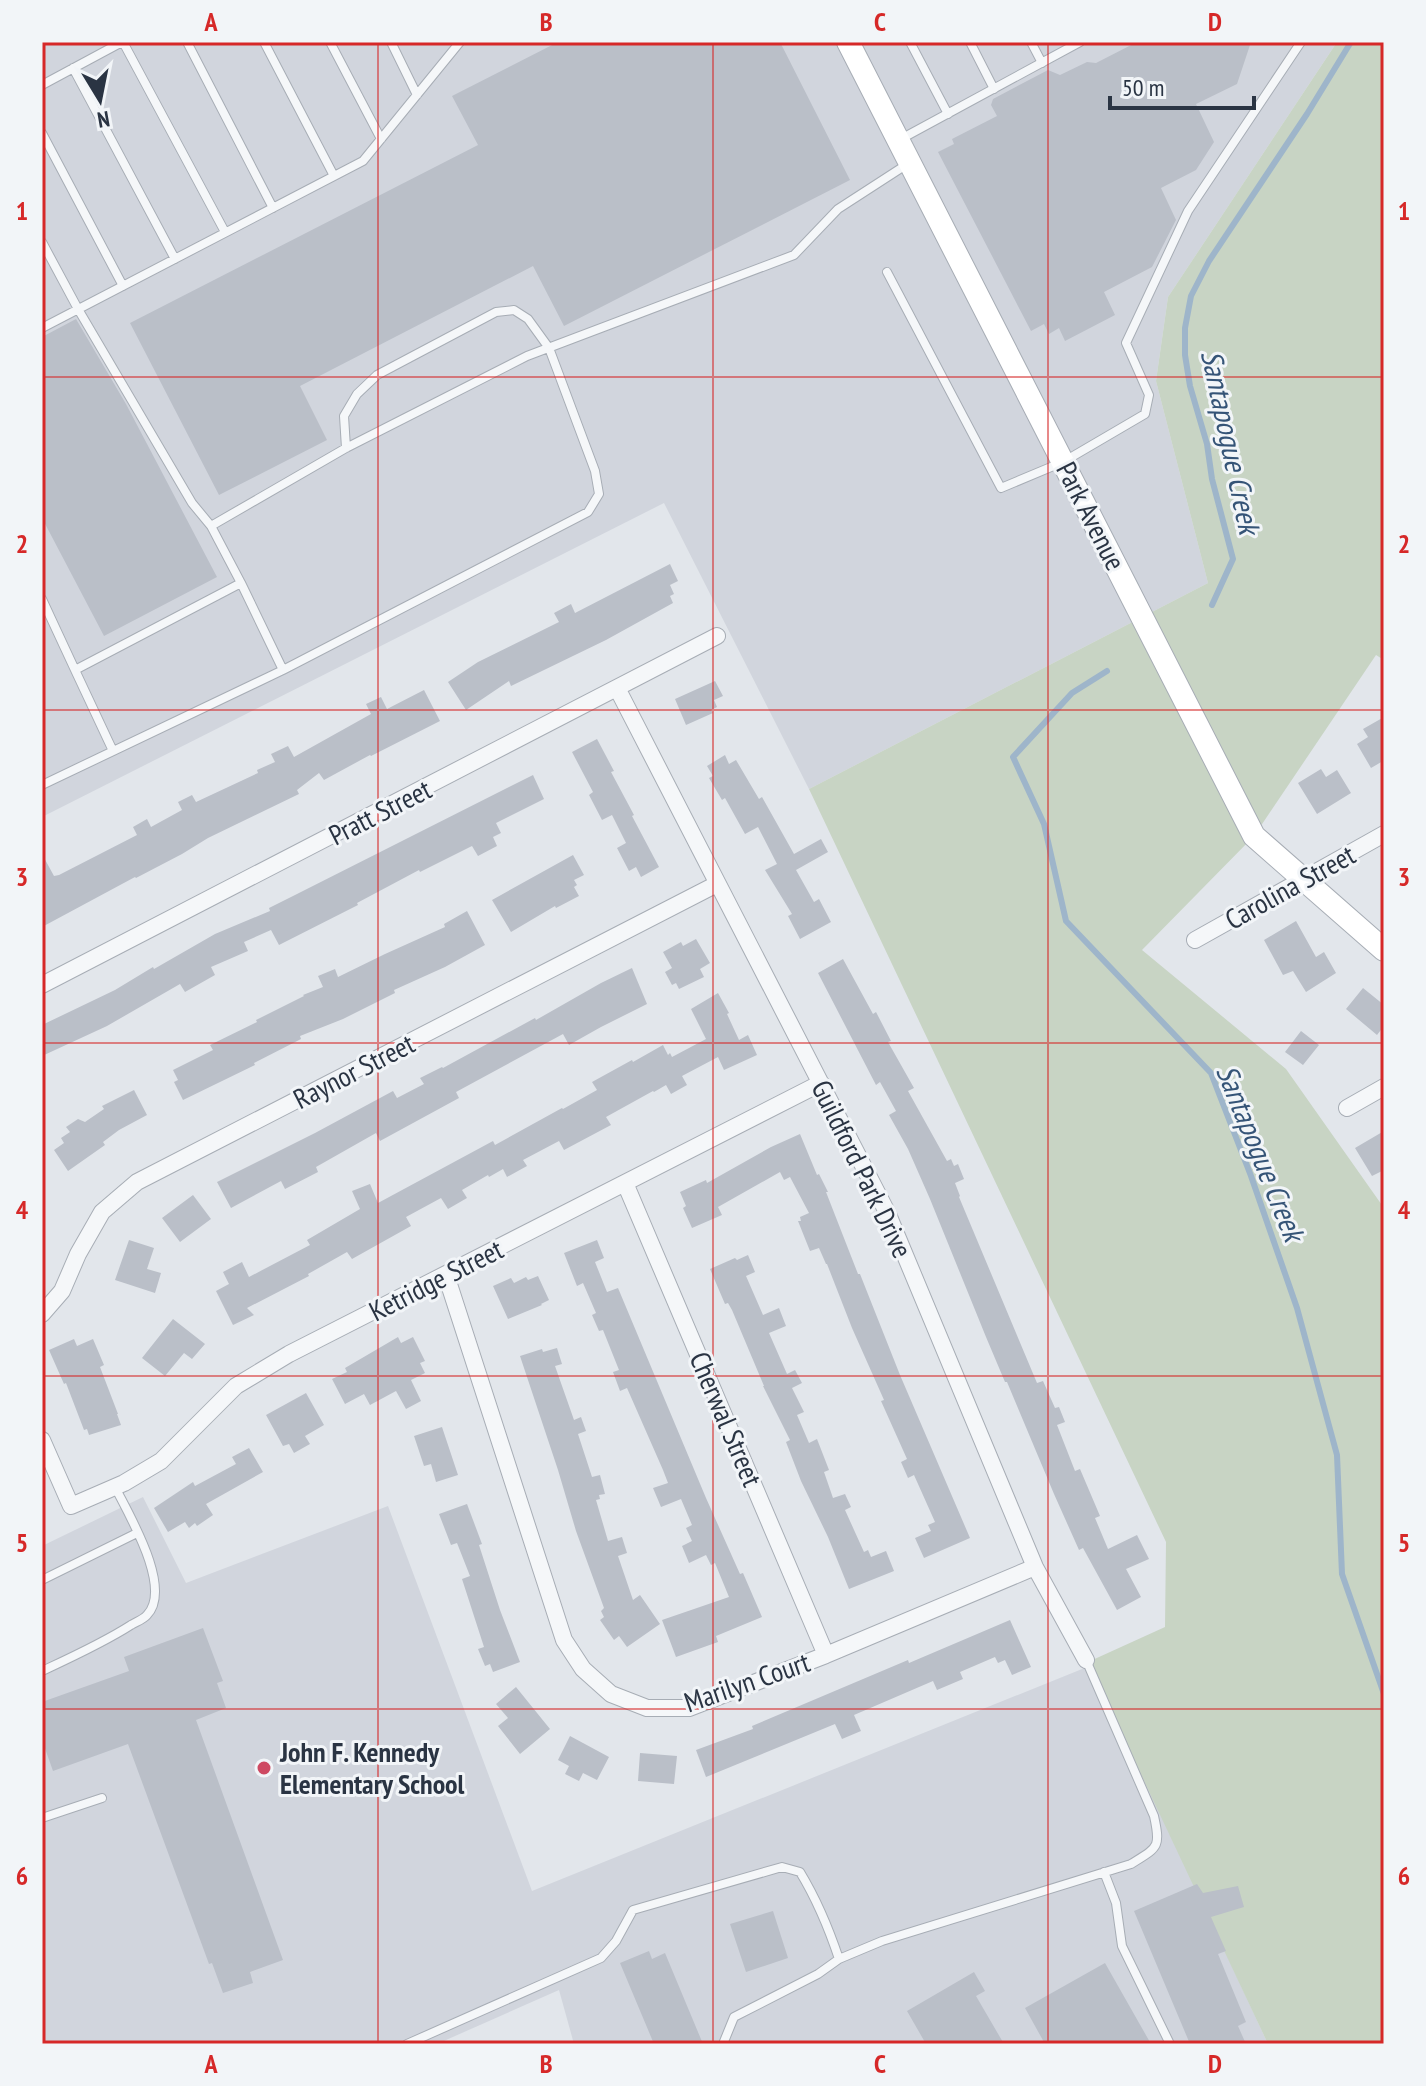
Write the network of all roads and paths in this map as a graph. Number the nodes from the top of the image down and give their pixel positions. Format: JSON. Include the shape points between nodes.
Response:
{"nodes":[{"id":1,"x":123,"y":42,"type":"edge"},
{"id":2,"x":187,"y":42,"type":"edge"},
{"id":3,"x":264,"y":42,"type":"edge"},
{"id":4,"x":330,"y":42,"type":"edge"},
{"id":5,"x":391,"y":42,"type":"edge"},
{"id":6,"x":848,"y":42,"type":"edge"},
{"id":7,"x":910,"y":42,"type":"edge"},
{"id":8,"x":970,"y":42,"type":"edge"},
{"id":9,"x":1031,"y":42,"type":"edge"},
{"id":10,"x":1080,"y":42,"type":"edge"},
{"id":11,"x":1301,"y":42,"type":"edge"},
{"id":12,"x":458,"y":43,"type":"edge"},
{"id":13,"x":1042,"y":63,"type":"junction"},
{"id":14,"x":73,"y":68,"type":"junction"},
{"id":15,"x":42,"y":85,"type":"edge"},
{"id":16,"x":994,"y":89,"type":"junction"},
{"id":17,"x":417,"y":95,"type":"junction"},
{"id":18,"x":948,"y":114,"type":"junction"},
{"id":19,"x":42,"y":133,"type":"edge"},
{"id":20,"x":381,"y":139,"type":"junction"},
{"id":21,"x":898,"y":141,"type":"junction"},
{"id":22,"x":909,"y":162,"type":"junction"},
{"id":23,"x":334,"y":176,"type":"junction"},
{"id":24,"x":273,"y":208,"type":"junction"},
{"id":25,"x":225,"y":232,"type":"junction"},
{"id":26,"x":42,"y":242,"type":"edge"},
{"id":27,"x":175,"y":259,"type":"junction"},
{"id":28,"x":887,"y":272,"type":"dead end"},
{"id":29,"x":123,"y":286,"type":"junction"},
{"id":30,"x":78,"y":309,"type":"junction"},
{"id":31,"x":42,"y":328,"type":"edge"},
{"id":32,"x":549,"y":348,"type":"junction"},
{"id":33,"x":346,"y":448,"type":"junction"},
{"id":34,"x":1063,"y":462,"type":"junction"},
{"id":35,"x":211,"y":526,"type":"junction"},
{"id":36,"x":241,"y":583,"type":"junction"},
{"id":37,"x":42,"y":599,"type":"edge"},
{"id":38,"x":717,"y":636,"type":"dead end"},
{"id":39,"x":75,"y":670,"type":"junction"},
{"id":40,"x":283,"y":670,"type":"junction"},
{"id":41,"x":617,"y":688,"type":"junction"},
{"id":42,"x":113,"y":751,"type":"junction"},
{"id":43,"x":42,"y":785,"type":"edge"},
{"id":44,"x":1384,"y":834,"type":"edge"},
{"id":45,"x":1303,"y":881,"type":"junction"},
{"id":46,"x":717,"y":884,"type":"junction"},
{"id":47,"x":1195,"y":940,"type":"dead end"},
{"id":48,"x":1384,"y":950,"type":"edge"},
{"id":49,"x":42,"y":985,"type":"edge"},
{"id":50,"x":821,"y":1083,"type":"junction"},
{"id":51,"x":1384,"y":1087,"type":"edge"},
{"id":52,"x":1347,"y":1108,"type":"dead end"},
{"id":53,"x":625,"y":1183,"type":"junction"},
{"id":54,"x":446,"y":1275,"type":"junction"},
{"id":55,"x":42,"y":1314,"type":"edge"},
{"id":56,"x":42,"y":1440,"type":"edge"},
{"id":57,"x":115,"y":1487,"type":"junction"},
{"id":58,"x":137,"y":1533,"type":"junction"},
{"id":59,"x":1035,"y":1567,"type":"junction"},
{"id":60,"x":42,"y":1580,"type":"edge"},
{"id":61,"x":826,"y":1655,"type":"junction"},
{"id":62,"x":1086,"y":1660,"type":"joint"},
{"id":63,"x":42,"y":1671,"type":"edge"},
{"id":64,"x":102,"y":1798,"type":"dead end"},
{"id":65,"x":42,"y":1818,"type":"edge"},
{"id":66,"x":1104,"y":1872,"type":"junction"},
{"id":67,"x":839,"y":1959,"type":"junction"},
{"id":68,"x":407,"y":2044,"type":"edge"},
{"id":69,"x":723,"y":2044,"type":"edge"},
{"id":70,"x":1170,"y":2044,"type":"edge"}],
"edges":[{"from":1,"to":14,"type":"lane"},
{"from":1,"to":25,"type":"lane"},
{"from":2,"to":24,"type":"lane"},
{"from":3,"to":23,"type":"lane"},
{"from":4,"to":20,"type":"lane"},
{"from":5,"to":17,"type":"lane"},
{"from":6,"to":21,"type":"street","name":"Park Avenue"},
{"from":7,"to":18,"type":"lane"},
{"from":8,"to":16,"type":"lane"},
{"from":9,"to":13,"type":"lane"},
{"from":10,"to":13,"type":"lane"},
{"from":11,"to":34,"type":"lane","via":[[1188,211],[1126,343],[1149,395],[1145,414]]},
{"from":12,"to":17,"type":"lane"},
{"from":13,"to":16,"type":"lane"},
{"from":14,"to":15,"type":"lane"},
{"from":14,"to":27,"type":"lane"},
{"from":16,"to":18,"type":"lane"},
{"from":17,"to":20,"type":"lane"},
{"from":18,"to":21,"type":"lane"},
{"from":19,"to":29,"type":"lane"},
{"from":20,"to":23,"type":"lane","via":[[363,161]]},
{"from":21,"to":22,"type":"street","name":"Park Avenue"},
{"from":22,"to":32,"type":"lane","via":[[838,209],[794,255]]},
{"from":22,"to":34,"type":"street","name":"Park Avenue"},
{"from":23,"to":24,"type":"lane"},
{"from":24,"to":25,"type":"lane"},
{"from":25,"to":27,"type":"lane"},
{"from":26,"to":30,"type":"lane"},
{"from":27,"to":29,"type":"lane"},
{"from":28,"to":34,"type":"lane","via":[[1001,488]]},
{"from":29,"to":30,"type":"lane"},
{"from":30,"to":31,"type":"lane"},
{"from":30,"to":35,"type":"lane","via":[[192,503]]},
{"from":32,"to":33,"type":"lane"},
{"from":32,"to":33,"type":"lane","via":[[528,319],[514,310],[496,312],[377,375],[344,416]]},
{"from":32,"to":40,"type":"lane","via":[[595,471],[599,494],[588,512]]},
{"from":33,"to":35,"type":"lane"},
{"from":34,"to":45,"type":"street","name":"Park Avenue","via":[[1254,836]]},
{"from":35,"to":36,"type":"lane"},
{"from":36,"to":39,"type":"lane"},
{"from":36,"to":40,"type":"lane"},
{"from":37,"to":39,"type":"lane"},
{"from":38,"to":41,"type":"street","name":"Pratt Street"},
{"from":39,"to":42,"type":"lane"},
{"from":40,"to":42,"type":"lane"},
{"from":41,"to":46,"type":"street","name":"Guildford Park Drive"},
{"from":41,"to":49,"type":"street","name":"Pratt Street"},
{"from":42,"to":43,"type":"lane"},
{"from":44,"to":45,"type":"street","name":"Carolina Street"},
{"from":45,"to":47,"type":"street","name":"Carolina Street"},
{"from":45,"to":48,"type":"street","name":"Park Avenue"},
{"from":46,"to":50,"type":"street","name":"Guildford Park Drive"},
{"from":46,"to":55,"type":"street","name":"Raynor Street","via":[[137,1182],[102,1212],[62,1291]]},
{"from":50,"to":53,"type":"street","name":"Ketridge Street"},
{"from":50,"to":59,"type":"street","name":"Guildford Park Drive","via":[[887,1212]]},
{"from":51,"to":52,"type":"street"},
{"from":53,"to":54,"type":"street","name":"Ketridge Street"},
{"from":53,"to":61,"type":"street","name":"Cherwal Street"},
{"from":54,"to":57,"type":"street","name":"Ketridge Street","via":[[236,1386],[161,1461]]},
{"from":54,"to":61,"type":"street","name":"Marilyn Court","via":[[564,1640],[583,1669],[611,1694],[647,1708],[689,1708]]},
{"from":56,"to":57,"type":"street","name":"Ketridge Street","via":[[71,1506]]},
{"from":57,"to":58,"type":"lane"},
{"from":58,"to":60,"type":"lane"},
{"from":58,"to":63,"type":"lane","via":[[156,1589],[147,1616]]},
{"from":59,"to":61,"type":"street","name":"Marilyn Court"},
{"from":59,"to":62,"type":"street","name":"Guildford Park Drive"},
{"from":62,"to":66,"type":"lane","via":[[1159,1837],[1154,1850]]},
{"from":64,"to":65,"type":"lane"},
{"from":66,"to":67,"type":"lane"},
{"from":66,"to":70,"type":"lane","via":[[1116,1903],[1122,1946]]},
{"from":67,"to":68,"type":"lane","via":[[812,1891],[800,1872],[782,1867],[633,1910],[601,1958]]},
{"from":67,"to":69,"type":"lane","via":[[734,2017]]}]}
